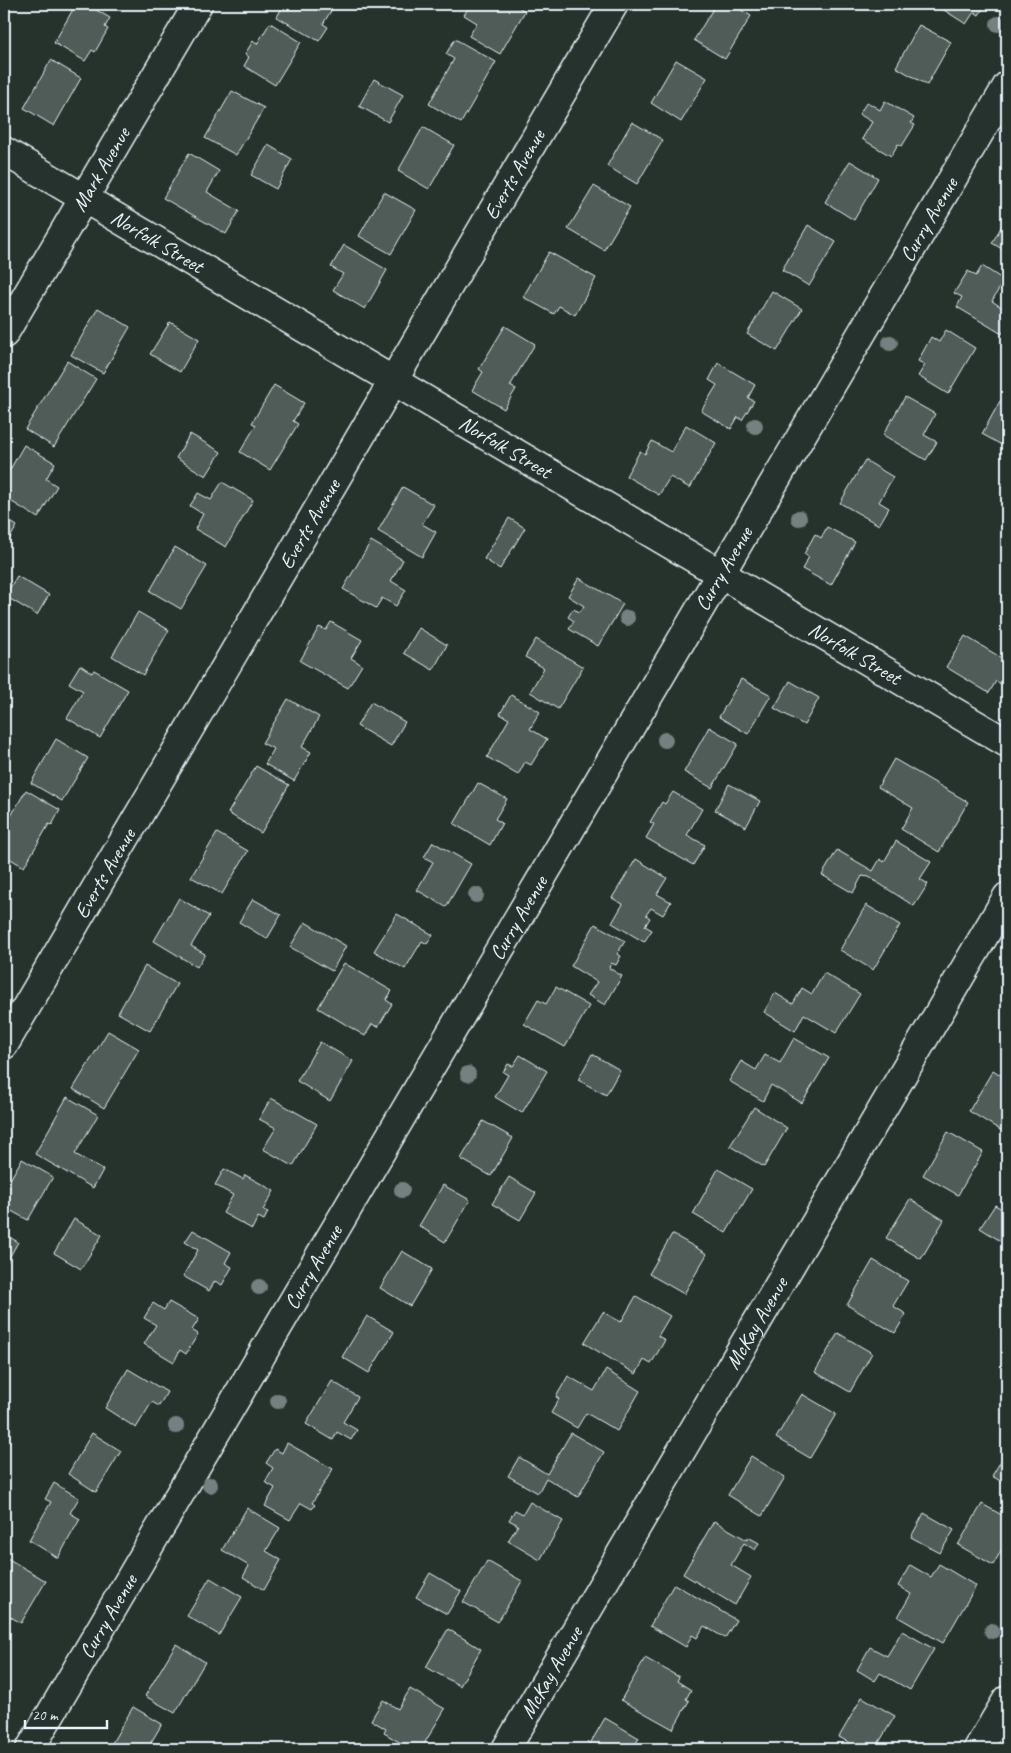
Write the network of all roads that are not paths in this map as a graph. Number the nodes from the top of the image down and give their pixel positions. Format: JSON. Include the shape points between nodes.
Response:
{"nodes":[{"id":1,"x":198,"y":4,"type":"edge"},
{"id":2,"x":614,"y":4,"type":"edge"},
{"id":3,"x":1007,"y":86,"type":"edge"},
{"id":4,"x":4,"y":151,"type":"edge"},
{"id":5,"x":84,"y":198,"type":"junction"},
{"id":6,"x":4,"y":334,"type":"edge"},
{"id":7,"x":394,"y":381,"type":"junction"},
{"id":8,"x":721,"y":574,"type":"junction"},
{"id":9,"x":1007,"y":743,"type":"edge"},
{"id":10,"x":1007,"y":897,"type":"edge"},
{"id":11,"x":4,"y":1046,"type":"edge"},
{"id":12,"x":1007,"y":1700,"type":"edge"},
{"id":13,"x":30,"y":1749,"type":"edge"},
{"id":14,"x":506,"y":1749,"type":"edge"},
{"id":15,"x":978,"y":1749,"type":"edge"}],
"edges":[{"from":1,"to":5,"type":"street","name":"Mark Avenue"},
{"from":2,"to":7,"type":"street","name":"Everts Avenue"},
{"from":3,"to":8,"type":"street","name":"Curry Avenue"},
{"from":4,"to":5,"type":"street","name":"Norfolk Street"},
{"from":5,"to":6,"type":"street","name":"Mark Avenue"},
{"from":5,"to":7,"type":"street","name":"Norfolk Street"},
{"from":7,"to":8,"type":"street","name":"Norfolk Street"},
{"from":7,"to":11,"type":"street","name":"Everts Avenue"},
{"from":8,"to":9,"type":"street","name":"Norfolk Street"},
{"from":8,"to":13,"type":"street","name":"Curry Avenue"},
{"from":10,"to":14,"type":"street","name":"McKay Avenue"},
{"from":12,"to":15,"type":"street"}]}
